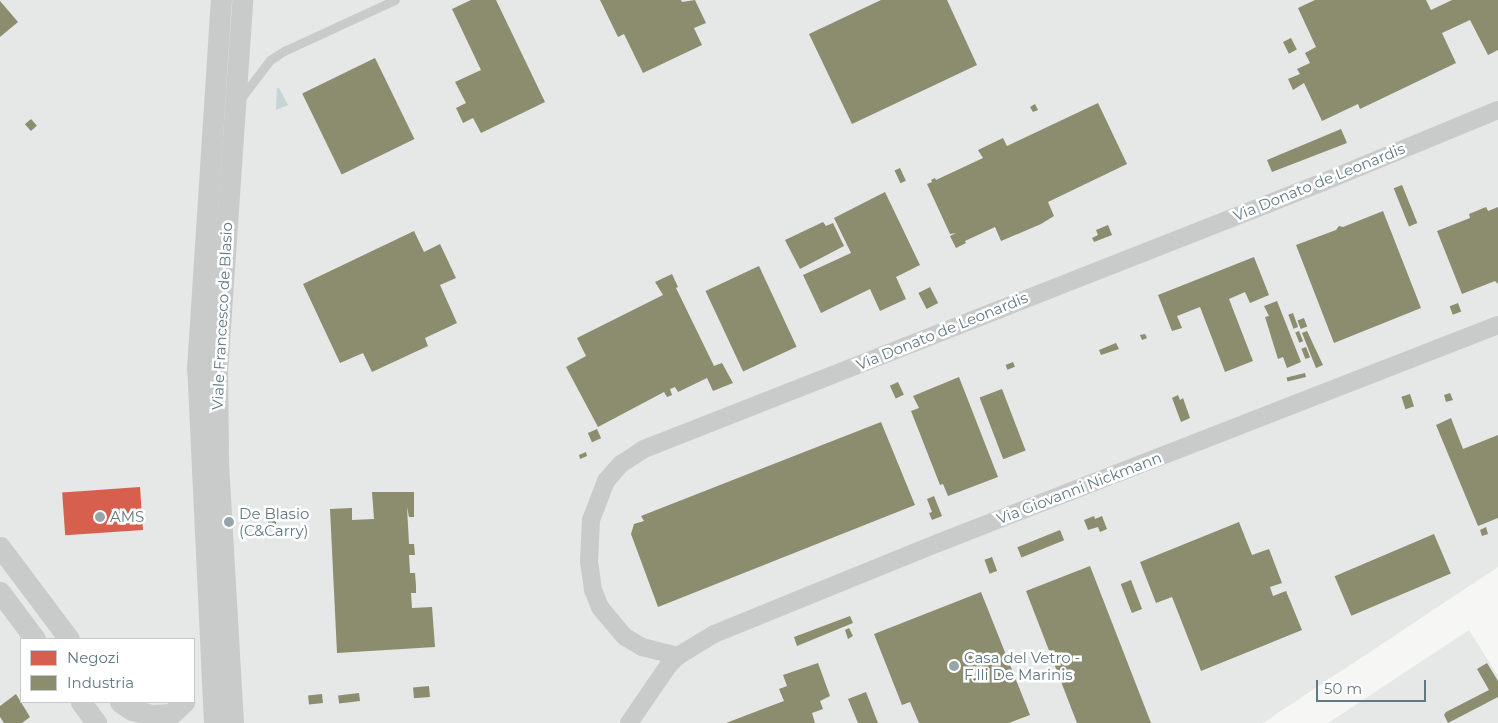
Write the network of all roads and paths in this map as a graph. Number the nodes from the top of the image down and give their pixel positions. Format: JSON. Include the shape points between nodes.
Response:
{"nodes":[{"id":1,"x":221,"y":0,"type":"edge"},
{"id":2,"x":242,"y":0,"type":"edge"},
{"id":3,"x":395,"y":0,"type":"edge"},
{"id":4,"x":235,"y":109,"type":"junction"},
{"id":5,"x":1498,"y":110,"type":"edge"},
{"id":6,"x":1498,"y":325,"type":"edge"},
{"id":7,"x":0,"y":547,"type":"edge"},
{"id":8,"x":0,"y":592,"type":"edge"},
{"id":9,"x":34,"y":638,"type":"edge"},
{"id":10,"x":68,"y":638,"type":"edge"},
{"id":11,"x":673,"y":661,"type":"junction"},
{"id":12,"x":211,"y":666,"type":"junction"},
{"id":13,"x":195,"y":692,"type":"edge"},
{"id":14,"x":82,"y":703,"type":"edge"},
{"id":15,"x":122,"y":703,"type":"edge"},
{"id":16,"x":183,"y":703,"type":"edge"},
{"id":17,"x":96,"y":723,"type":"edge"},
{"id":18,"x":214,"y":723,"type":"edge"},
{"id":19,"x":234,"y":723,"type":"edge"},
{"id":20,"x":629,"y":723,"type":"edge"}],
"edges":[{"from":1,"to":12,"type":"street","name":"Viale Francesco de Blasio","via":[[197,369]]},
{"from":2,"to":4,"type":"street","name":"Viale Francesco de Blasio"},
{"from":3,"to":4,"type":"lane","via":[[284,50],[270,60],[253,80]]},
{"from":4,"to":19,"type":"street","name":"Viale Francesco de Blasio","via":[[216,371],[218,460]]},
{"from":5,"to":11,"type":"street","name":"Via Donato de Leonardis","via":[[1316,185],[644,449],[621,464],[606,481],[591,520],[589,562],[593,590],[600,607],[624,636]]},
{"from":6,"to":11,"type":"street","name":"Via Giovanni Nickmann","via":[[938,542],[714,634]]},
{"from":7,"to":10,"type":"street"},
{"from":8,"to":9,"type":"street"},
{"from":11,"to":20,"type":"street"},
{"from":12,"to":13,"type":"street"},
{"from":12,"to":18,"type":"street","name":"Viale Francesco de Blasio"},
{"from":14,"to":17,"type":"street"},
{"from":15,"to":16,"type":"street","via":[[132,710],[152,715],[170,714]]}]}
